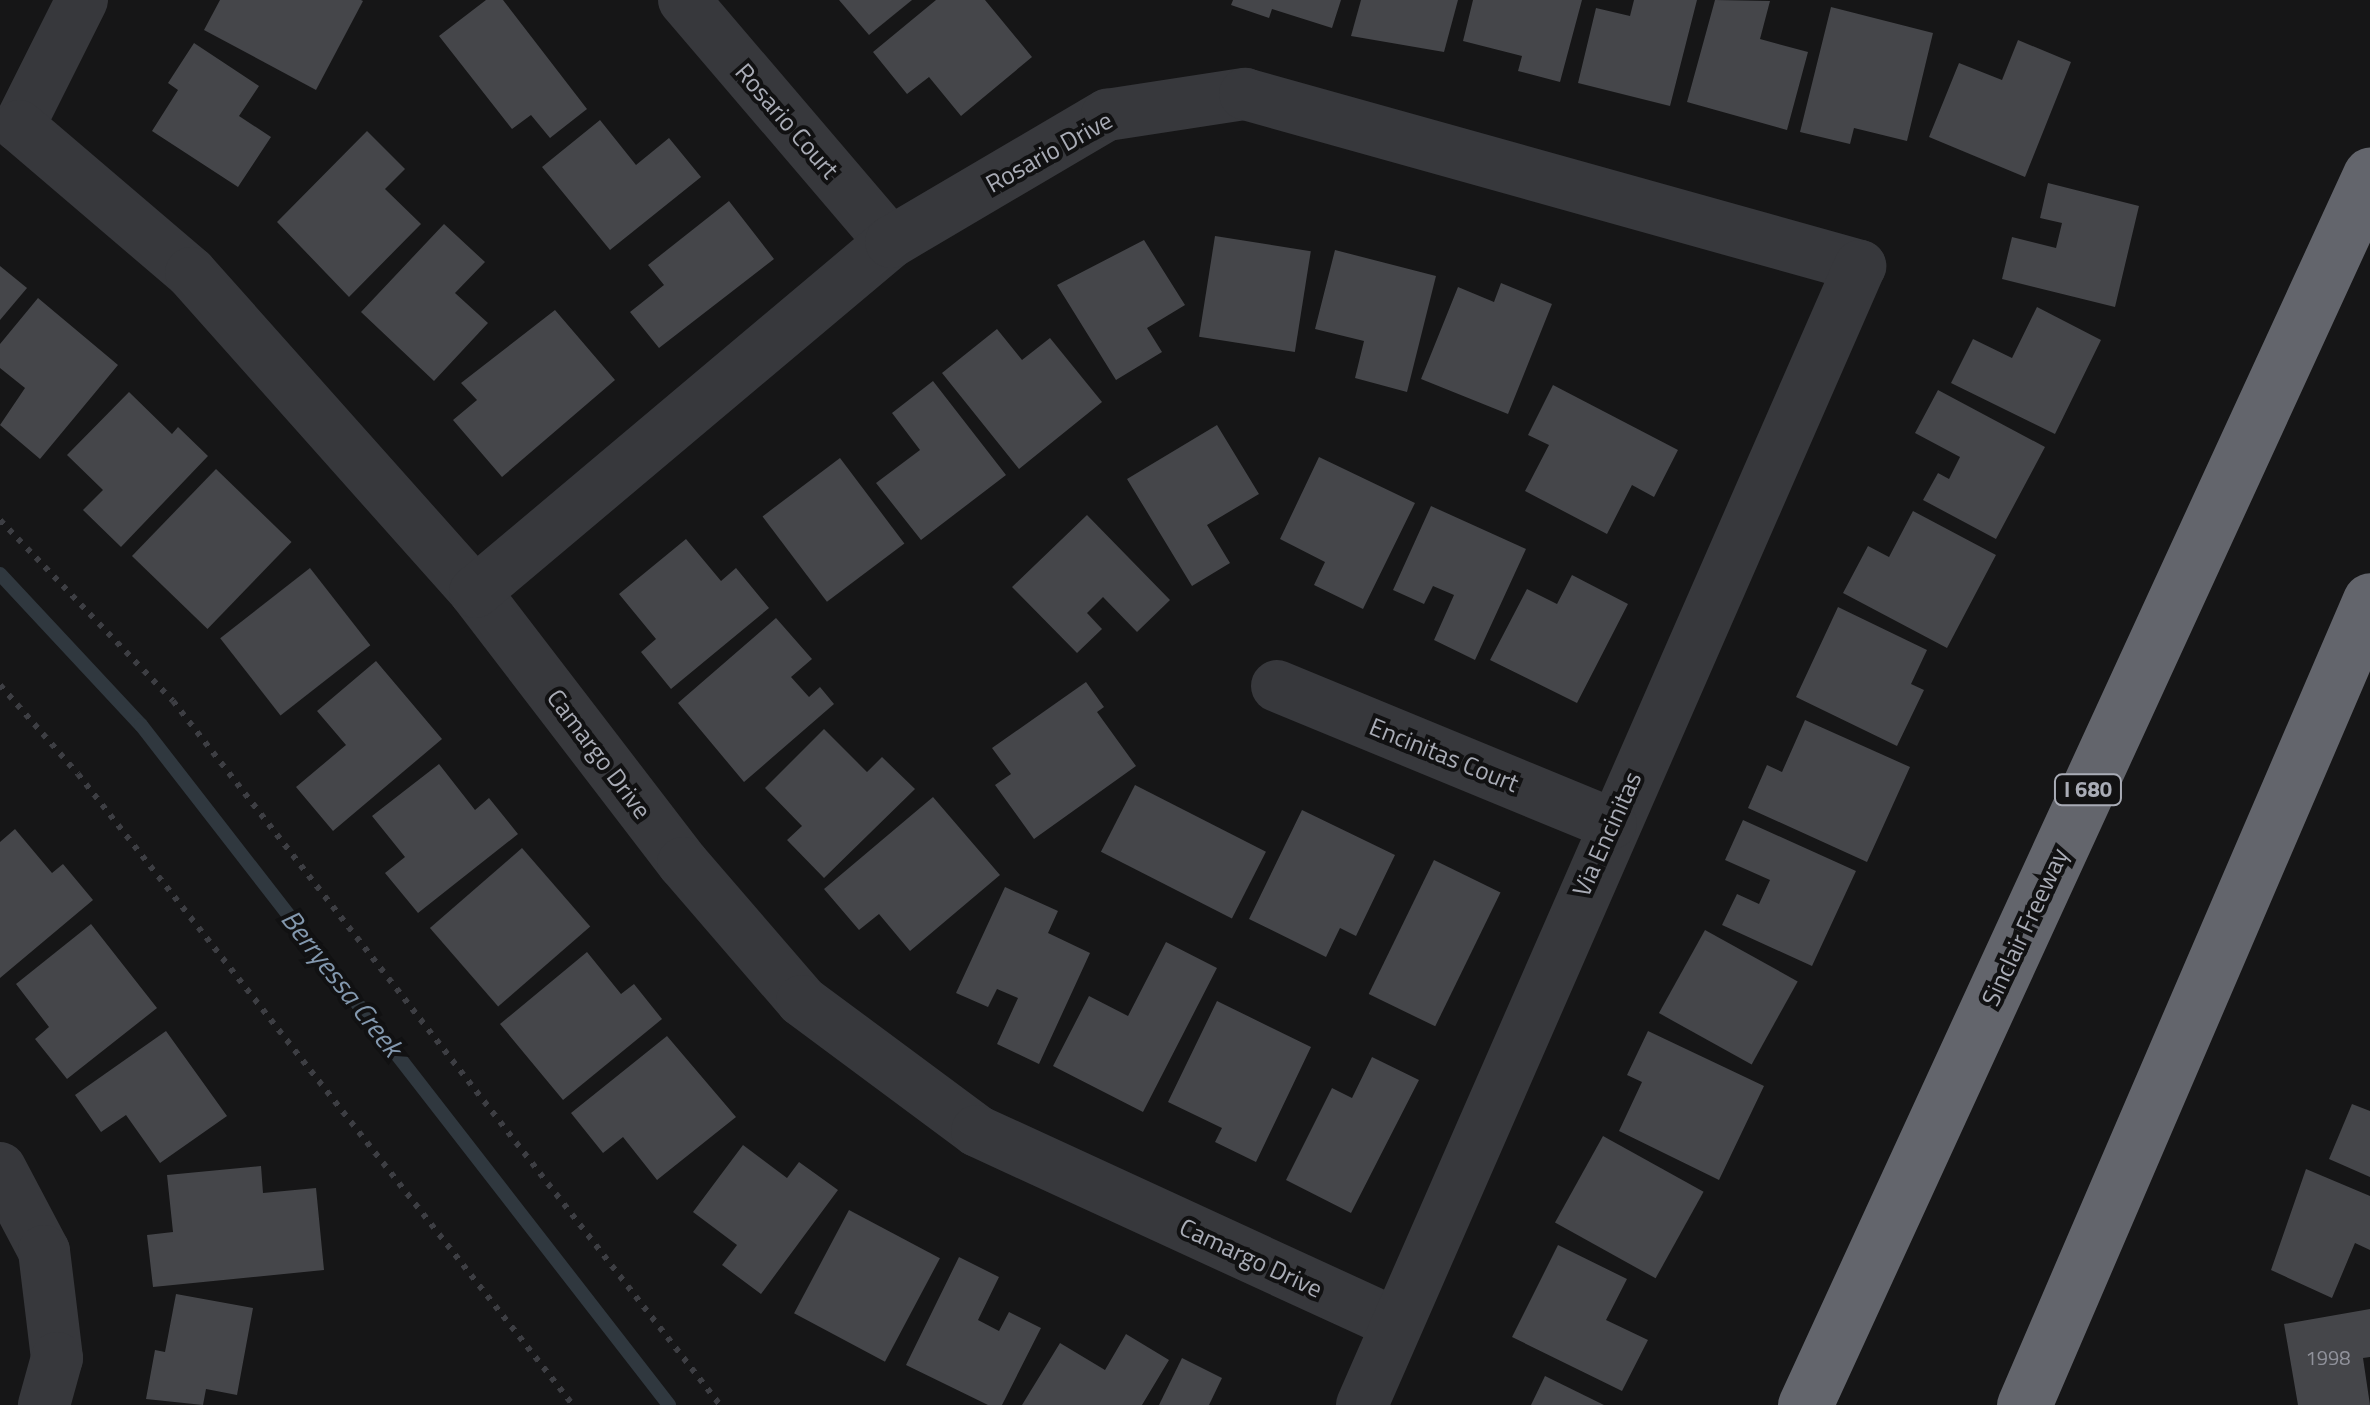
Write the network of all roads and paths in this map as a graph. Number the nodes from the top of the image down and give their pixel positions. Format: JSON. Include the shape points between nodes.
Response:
{"nodes":[{"id":1,"x":82,"y":0,"type":"edge"},
{"id":2,"x":684,"y":0,"type":"edge"},
{"id":3,"x":2370,"y":175,"type":"edge"},
{"id":4,"x":891,"y":242,"type":"junction"},
{"id":5,"x":1860,"y":266,"type":"joint"},
{"id":6,"x":0,"y":520,"type":"edge"},
{"id":7,"x":475,"y":592,"type":"junction"},
{"id":8,"x":2370,"y":600,"type":"edge"},
{"id":9,"x":0,"y":685,"type":"edge"},
{"id":10,"x":1276,"y":686,"type":"dead end"},
{"id":11,"x":1612,"y":824,"type":"junction"},
{"id":12,"x":0,"y":1168,"type":"edge"},
{"id":13,"x":1395,"y":1323,"type":"junction"},
{"id":14,"x":44,"y":1405,"type":"edge"},
{"id":15,"x":573,"y":1405,"type":"edge"},
{"id":16,"x":720,"y":1405,"type":"edge"},
{"id":17,"x":1362,"y":1405,"type":"edge"},
{"id":18,"x":1805,"y":1405,"type":"edge"},
{"id":19,"x":2024,"y":1405,"type":"edge"}],
"edges":[{"from":1,"to":7,"type":"street","name":"Camargo Drive","via":[[19,126],[192,274]]},
{"from":2,"to":4,"type":"street","name":"Rosario Court"},
{"from":3,"to":18,"type":"highway","name":"Sinclair Freeway","number":"I 680"},
{"from":4,"to":5,"type":"street","name":"Rosario Drive","via":[[1107,114],[1245,94]]},
{"from":4,"to":7,"type":"street","name":"Rosario Drive"},
{"from":5,"to":11,"type":"street","name":"Via Encinitas"},
{"from":6,"to":16,"type":"path","via":[[173,701]]},
{"from":7,"to":13,"type":"street","name":"Camargo Drive","via":[[683,863],[802,1001],[977,1132]]},
{"from":8,"to":19,"type":"highway"},
{"from":9,"to":15,"type":"path","via":[[78,774]]},
{"from":10,"to":11,"type":"street","name":"Encinitas Court"},
{"from":11,"to":13,"type":"street","name":"Via Encinitas"},
{"from":12,"to":14,"type":"street","via":[[44,1251],[58,1358]]},
{"from":13,"to":17,"type":"street","name":"Via Encinitas"}]}
